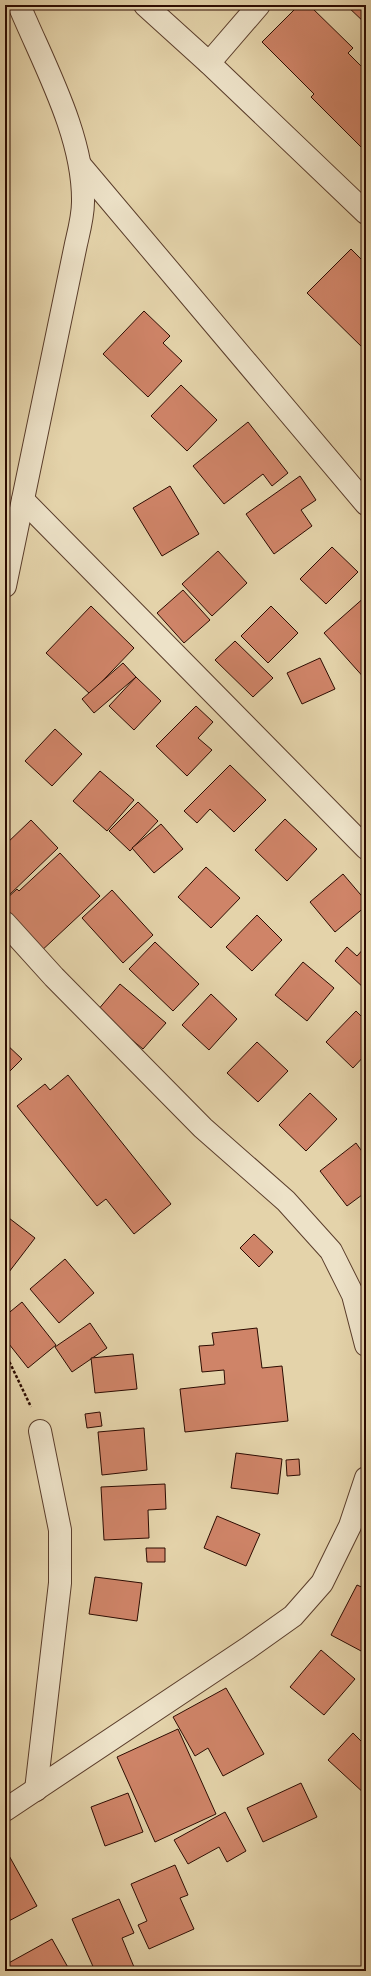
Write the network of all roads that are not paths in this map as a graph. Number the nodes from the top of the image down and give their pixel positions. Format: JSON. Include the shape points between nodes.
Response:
{"nodes":[{"id":1,"x":19,"y":5,"type":"edge"},
{"id":2,"x":145,"y":5,"type":"edge"},
{"id":3,"x":259,"y":5,"type":"edge"},
{"id":4,"x":209,"y":63,"type":"junction"},
{"id":5,"x":80,"y":166,"type":"junction"},
{"id":6,"x":366,"y":213,"type":"edge"},
{"id":7,"x":23,"y":500,"type":"junction"},
{"id":8,"x":366,"y":504,"type":"edge"},
{"id":9,"x":5,"y":586,"type":"edge"},
{"id":10,"x":366,"y":848,"type":"edge"},
{"id":11,"x":5,"y":924,"type":"edge"},
{"id":12,"x":366,"y":1345,"type":"edge"},
{"id":13,"x":40,"y":1431,"type":"road end"},
{"id":14,"x":366,"y":1478,"type":"edge"},
{"id":15,"x":36,"y":1790,"type":"junction"},
{"id":16,"x":5,"y":1810,"type":"edge"}],
"edges":[{"from":1,"to":5,"type":"street","via":[[69,123]]},
{"from":2,"to":4,"type":"street"},
{"from":3,"to":4,"type":"street"},
{"from":4,"to":6,"type":"street"},
{"from":5,"to":7,"type":"street","via":[[83,203]]},
{"from":5,"to":8,"type":"street"},
{"from":7,"to":9,"type":"street"},
{"from":7,"to":10,"type":"street"},
{"from":11,"to":12,"type":"street","via":[[203,1128],[286,1201],[331,1250],[353,1294]]},
{"from":13,"to":15,"type":"street","via":[[60,1530],[60,1583]]},
{"from":14,"to":15,"type":"street","via":[[350,1526],[322,1583],[293,1616]]},
{"from":15,"to":16,"type":"street"}]}
